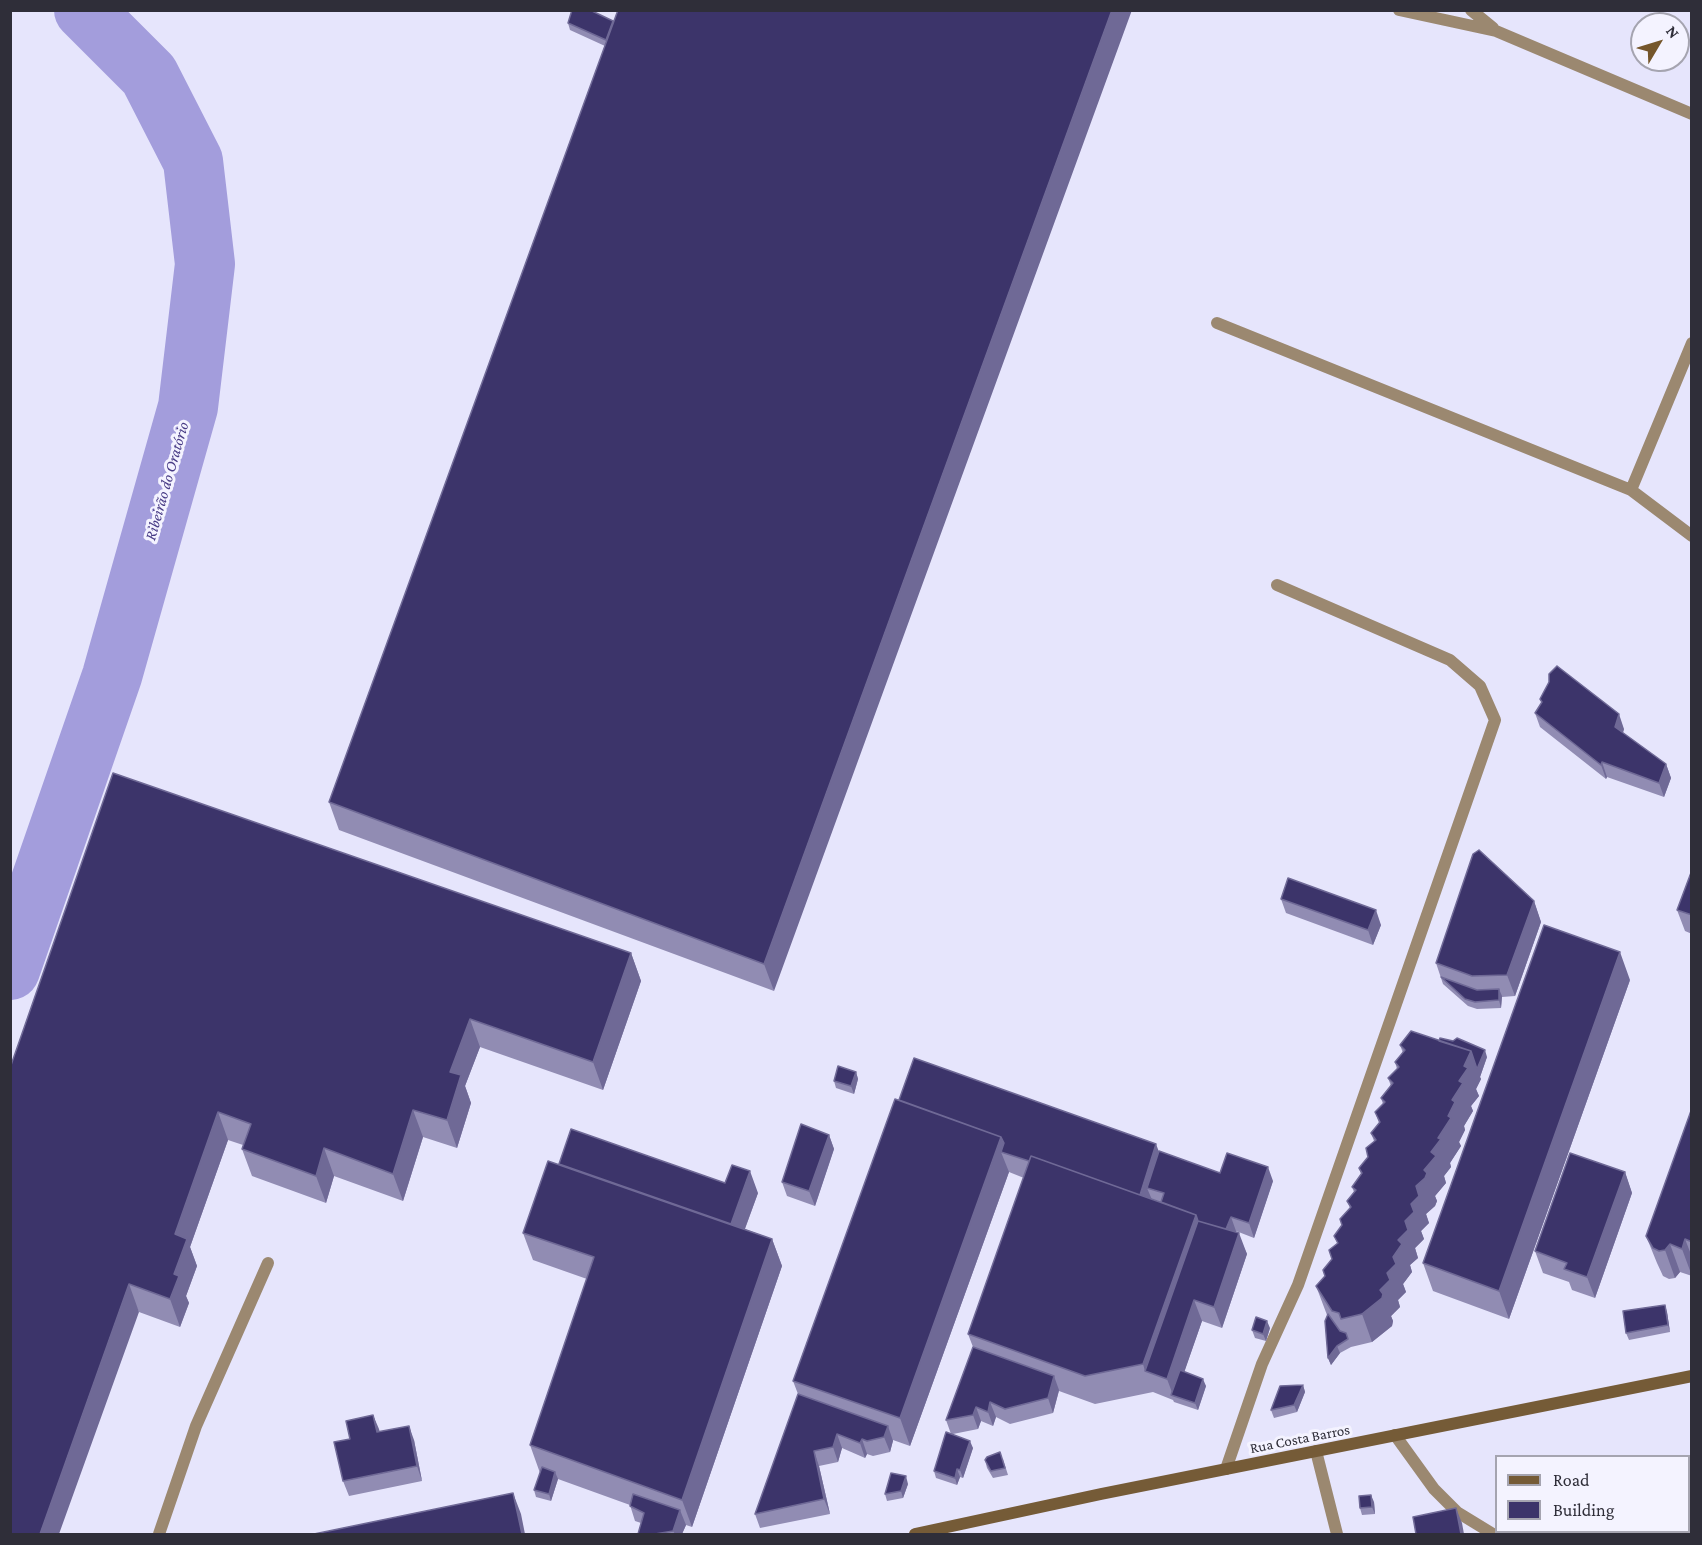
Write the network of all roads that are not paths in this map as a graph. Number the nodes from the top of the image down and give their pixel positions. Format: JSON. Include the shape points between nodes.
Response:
{"nodes":[{"id":1,"x":1399,"y":10,"type":"edge"},
{"id":2,"x":1471,"y":10,"type":"edge"},
{"id":3,"x":1496,"y":31,"type":"junction"},
{"id":4,"x":1692,"y":114,"type":"edge"},
{"id":5,"x":1217,"y":323,"type":"dead end"},
{"id":6,"x":1692,"y":343,"type":"edge"},
{"id":7,"x":1631,"y":490,"type":"junction"},
{"id":8,"x":1692,"y":536,"type":"edge"},
{"id":9,"x":1278,"y":585,"type":"dead end"},
{"id":10,"x":268,"y":1263,"type":"dead end"},
{"id":11,"x":1692,"y":1376,"type":"edge"},
{"id":12,"x":1395,"y":1435,"type":"junction"},
{"id":13,"x":1316,"y":1451,"type":"junction"},
{"id":14,"x":1226,"y":1469,"type":"junction"},
{"id":15,"x":1532,"y":1533,"type":"edge"},
{"id":16,"x":159,"y":1534,"type":"edge"},
{"id":17,"x":915,"y":1534,"type":"edge"},
{"id":18,"x":1337,"y":1534,"type":"edge"},
{"id":19,"x":1493,"y":1534,"type":"edge"},
{"id":20,"x":1514,"y":1534,"type":"edge"}],
"edges":[{"from":1,"to":3,"type":"lane"},
{"from":2,"to":3,"type":"lane"},
{"from":3,"to":4,"type":"lane"},
{"from":5,"to":7,"type":"lane"},
{"from":6,"to":7,"type":"lane"},
{"from":7,"to":8,"type":"lane"},
{"from":9,"to":14,"type":"lane","via":[[1450,660],[1480,686],[1495,720],[1298,1285],[1262,1364]]},
{"from":10,"to":16,"type":"lane","via":[[195,1426]]},
{"from":11,"to":12,"type":"main road","name":"Rua Costa Barros"},
{"from":12,"to":13,"type":"main road","name":"Rua Costa Barros"},
{"from":12,"to":19,"type":"lane","via":[[1434,1489],[1457,1512]]},
{"from":13,"to":14,"type":"main road","name":"Rua Costa Barros"},
{"from":13,"to":18,"type":"lane"},
{"from":14,"to":17,"type":"main road","name":"Rua Costa Barros"},
{"from":15,"to":20,"type":"lane"}]}
